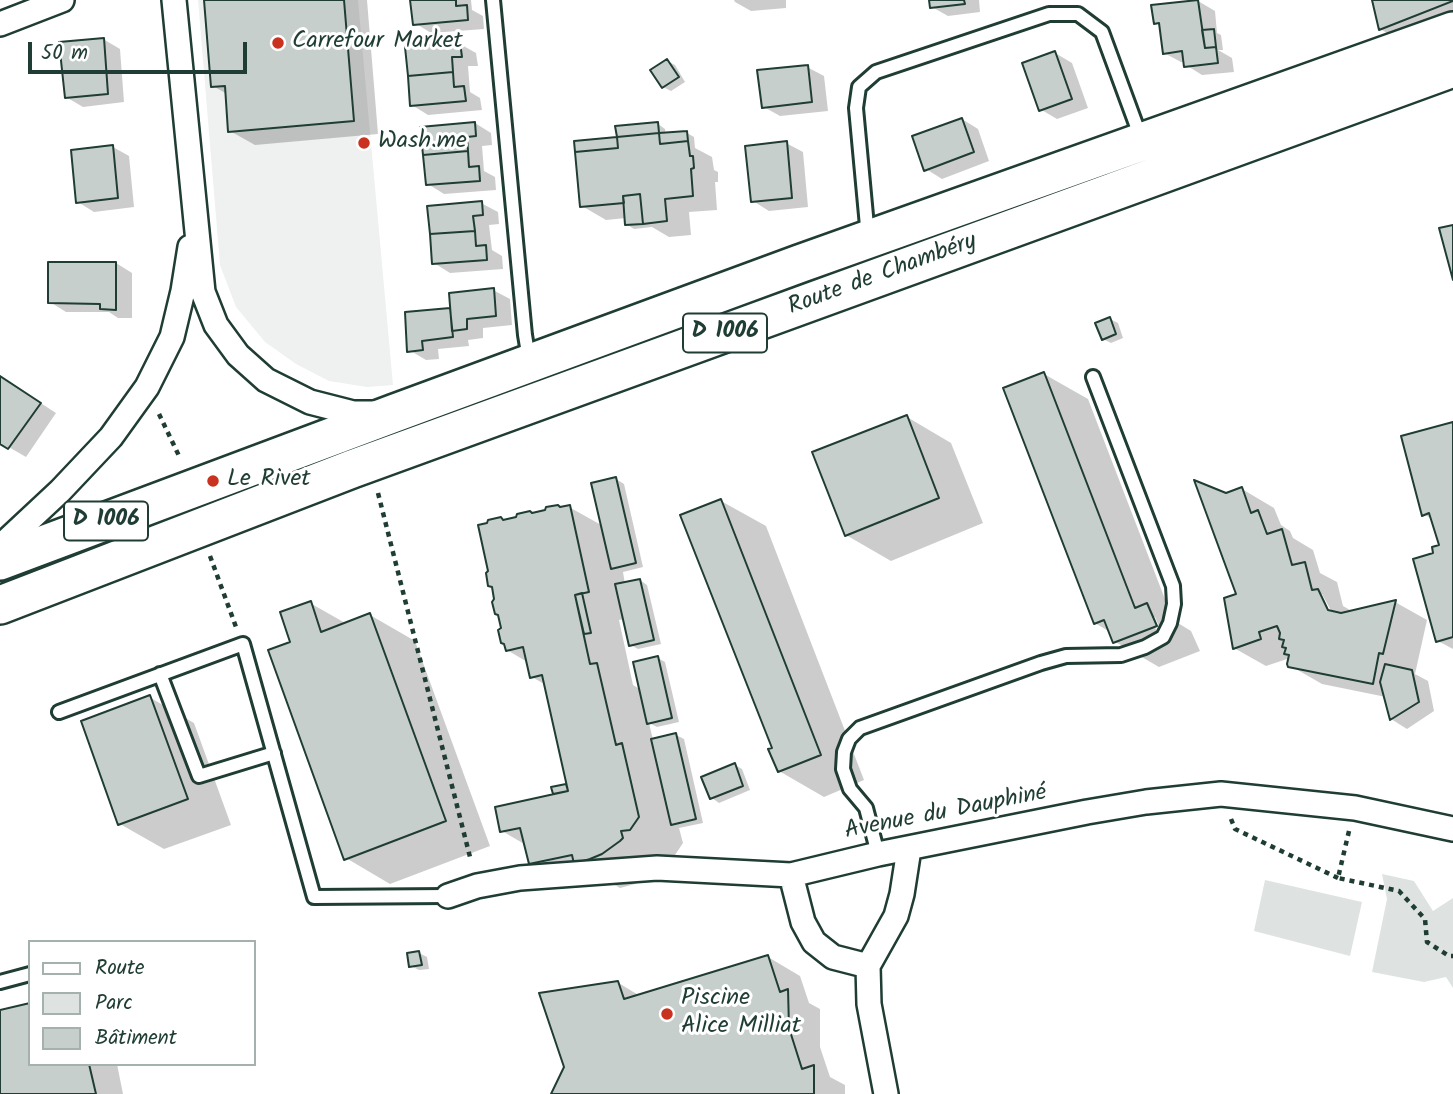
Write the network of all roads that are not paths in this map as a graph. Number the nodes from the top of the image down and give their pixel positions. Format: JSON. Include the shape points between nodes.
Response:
{"nodes":[{"id":1,"x":62,"y":0,"type":"edge"},
{"id":2,"x":174,"y":0,"type":"edge"},
{"id":3,"x":493,"y":0,"type":"edge"},
{"id":4,"x":0,"y":24,"type":"edge"},
{"id":5,"x":1453,"y":31,"type":"edge"},
{"id":6,"x":1453,"y":68,"type":"edge"},
{"id":7,"x":1142,"y":142,"type":"junction"},
{"id":8,"x":195,"y":220,"type":"junction"},
{"id":9,"x":868,"y":240,"type":"junction"},
{"id":10,"x":530,"y":363,"type":"junction"},
{"id":11,"x":1093,"y":377,"type":"dead end"},
{"id":12,"x":395,"y":413,"type":"junction"},
{"id":13,"x":0,"y":547,"type":"edge"},
{"id":14,"x":0,"y":561,"type":"edge"},
{"id":15,"x":0,"y":605,"type":"edge"},
{"id":16,"x":160,"y":674,"type":"junction"},
{"id":17,"x":59,"y":712,"type":"dead end"},
{"id":18,"x":274,"y":754,"type":"junction"},
{"id":19,"x":1453,"y":829,"type":"edge"},
{"id":20,"x":909,"y":849,"type":"junction"},
{"id":21,"x":878,"y":854,"type":"junction"},
{"id":22,"x":791,"y":875,"type":"junction"},
{"id":23,"x":448,"y":896,"type":"joint"},
{"id":24,"x":868,"y":966,"type":"junction"},
{"id":25,"x":28,"y":975,"type":"edge"},
{"id":26,"x":0,"y":982,"type":"edge"},
{"id":27,"x":886,"y":1094,"type":"edge"}],
"edges":[{"from":1,"to":4,"type":"street"},
{"from":2,"to":8,"type":"street"},
{"from":3,"to":10,"type":"lane"},
{"from":5,"to":7,"type":"main road","name":"Route de Chambéry","number":"D 1006"},
{"from":6,"to":15,"type":"main road","name":"Route de Chambéry","number":"D 1006","via":[[352,469]]},
{"from":7,"to":9,"type":"main road","name":"Route de Chambéry","number":"D 1006"},
{"from":7,"to":9,"type":"lane","via":[[1102,32],[1078,14],[1049,15],[876,72],[859,87],[856,108]]},
{"from":8,"to":12,"type":"street","via":[[203,292],[215,325],[238,355],[265,380],[310,402],[353,413]]},
{"from":8,"to":13,"type":"street","via":[[172,337],[147,387],[111,437]]},
{"from":9,"to":10,"type":"main road","name":"Route de Chambéry","number":"D 1006"},
{"from":10,"to":12,"type":"main road","name":"Route de Chambéry","number":"D 1006"},
{"from":11,"to":21,"type":"lane","via":[[1174,586],[1170,622],[1163,637],[1145,647],[1121,655],[1066,656],[1041,663],[860,728],[849,739],[844,769],[850,789],[866,808]]},
{"from":12,"to":14,"type":"main road","name":"Route de Chambéry","number":"D 1006"},
{"from":16,"to":17,"type":"lane"},
{"from":16,"to":18,"type":"lane","via":[[199,776]]},
{"from":16,"to":18,"type":"lane","via":[[243,644]]},
{"from":18,"to":23,"type":"lane","via":[[314,897]]},
{"from":19,"to":20,"type":"street","name":"Avenue du Dauphiné","via":[[1354,808],[1221,794],[1087,812]]},
{"from":20,"to":21,"type":"street","name":"Avenue du Dauphiné"},
{"from":20,"to":24,"type":"street","via":[[895,916]]},
{"from":21,"to":22,"type":"street","name":"Avenue du Dauphiné"},
{"from":22,"to":23,"type":"street","name":"Avenue du Dauphiné","via":[[657,868],[520,878]]},
{"from":22,"to":24,"type":"street","via":[[803,922],[814,942],[833,957]]},
{"from":24,"to":27,"type":"street","via":[[869,1004]]},
{"from":25,"to":26,"type":"lane"}]}
